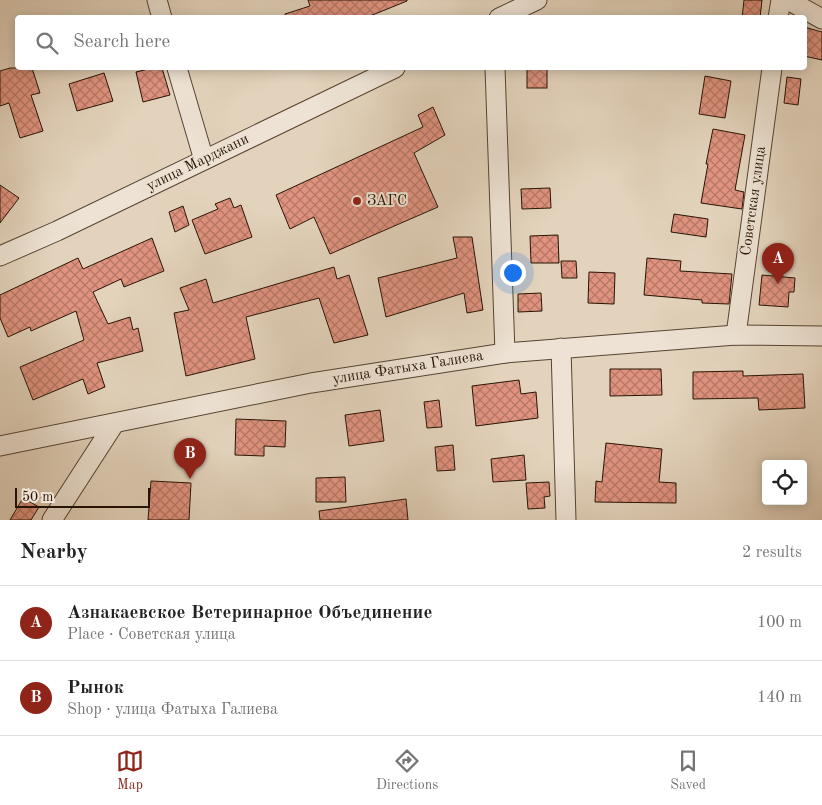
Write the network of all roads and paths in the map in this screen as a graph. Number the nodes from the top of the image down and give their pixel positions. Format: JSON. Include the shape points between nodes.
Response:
{"nodes":[{"id":1,"x":157,"y":0,"type":"edge"},
{"id":2,"x":537,"y":0,"type":"edge"},
{"id":3,"x":780,"y":0,"type":"edge"},
{"id":4,"x":788,"y":0,"type":"edge"},
{"id":5,"x":161,"y":15,"type":"edge"},
{"id":6,"x":505,"y":15,"type":"edge"},
{"id":7,"x":778,"y":15,"type":"edge"},
{"id":8,"x":822,"y":19,"type":"edge"},
{"id":9,"x":178,"y":70,"type":"edge"},
{"id":10,"x":391,"y":70,"type":"edge"},
{"id":11,"x":495,"y":70,"type":"edge"},
{"id":12,"x":772,"y":70,"type":"edge"},
{"id":13,"x":204,"y":160,"type":"junction"},
{"id":14,"x":0,"y":256,"type":"edge"},
{"id":15,"x":736,"y":335,"type":"junction"},
{"id":16,"x":822,"y":336,"type":"edge"},
{"id":17,"x":561,"y":348,"type":"junction"},
{"id":18,"x":505,"y":353,"type":"junction"},
{"id":19,"x":114,"y":424,"type":"junction"},
{"id":20,"x":0,"y":446,"type":"edge"},
{"id":21,"x":52,"y":520,"type":"edge"},
{"id":22,"x":566,"y":520,"type":"edge"}],
"edges":[{"from":1,"to":5,"type":"street"},
{"from":2,"to":6,"type":"street"},
{"from":3,"to":7,"type":"street"},
{"from":4,"to":8,"type":"street"},
{"from":9,"to":13,"type":"street"},
{"from":10,"to":13,"type":"street","name":"улица Марджани"},
{"from":11,"to":18,"type":"street"},
{"from":12,"to":15,"type":"street","name":"Советская улица"},
{"from":13,"to":14,"type":"street","name":"улица Марджани"},
{"from":15,"to":16,"type":"street","name":"улица Фатыха Галиева"},
{"from":15,"to":17,"type":"street","name":"улица Фатыха Галиева"},
{"from":17,"to":18,"type":"street","name":"улица Фатыха Галиева"},
{"from":17,"to":22,"type":"street"},
{"from":18,"to":19,"type":"street","name":"улица Фатыха Галиева","via":[[311,383]]},
{"from":19,"to":20,"type":"street","name":"улица Фатыха Галиева"},
{"from":19,"to":21,"type":"street"}]}
